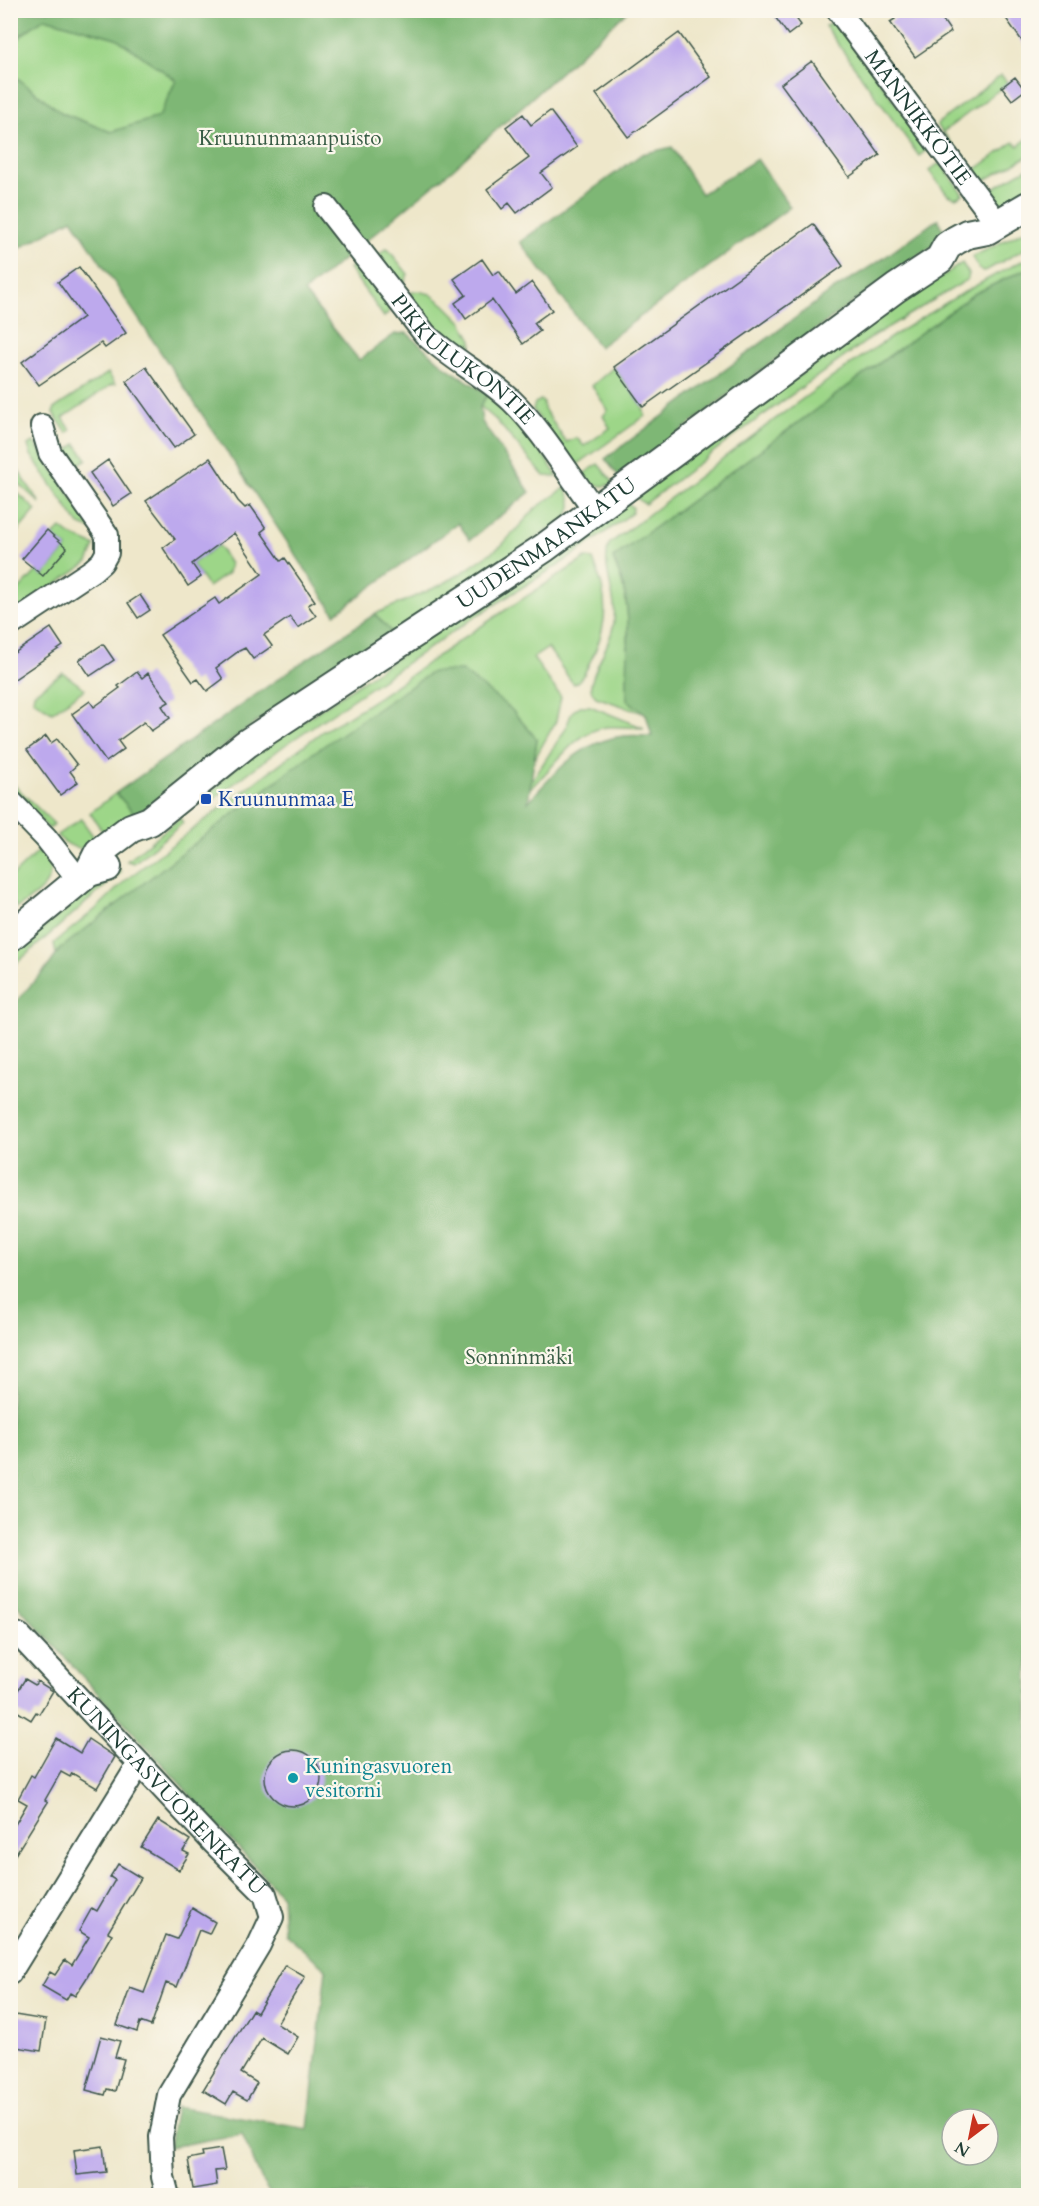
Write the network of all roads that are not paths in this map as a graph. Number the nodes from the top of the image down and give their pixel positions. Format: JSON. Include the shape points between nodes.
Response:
{"nodes":[{"id":1,"x":838,"y":10,"type":"edge"},
{"id":2,"x":1029,"y":206,"type":"edge"},
{"id":3,"x":327,"y":207,"type":"dead end"},
{"id":4,"x":992,"y":227,"type":"junction"},
{"id":5,"x":42,"y":426,"type":"dead end"},
{"id":6,"x":596,"y":511,"type":"junction"},
{"id":7,"x":10,"y":625,"type":"edge"},
{"id":8,"x":10,"y":801,"type":"edge"},
{"id":9,"x":84,"y":876,"type":"junction"},
{"id":10,"x":10,"y":937,"type":"edge"},
{"id":11,"x":10,"y":1632,"type":"edge"},
{"id":12,"x":140,"y":1764,"type":"junction"},
{"id":13,"x":10,"y":1973,"type":"edge"},
{"id":14,"x":168,"y":2196,"type":"edge"}],
"edges":[{"from":1,"to":4,"type":"street","name":"MÄNNIKKÖTIE"},
{"from":2,"to":4,"type":"main road","name":"UUDENMAANKATU"},
{"from":3,"to":6,"type":"street","name":"PIKKULUKONTIE","via":[[425,334],[441,350],[498,389],[529,419]]},
{"from":4,"to":6,"type":"main road","name":"UUDENMAANKATU","via":[[975,248],[955,260],[940,259],[886,295]]},
{"from":5,"to":7,"type":"street","via":[[50,453],[107,535],[107,553],[93,570]]},
{"from":6,"to":9,"type":"main road","name":"UUDENMAANKATU","via":[[246,744],[150,821],[140,841],[110,867]]},
{"from":8,"to":9,"type":"street"},
{"from":9,"to":10,"type":"main road","name":"UUDENMAANKATU"},
{"from":11,"to":12,"type":"street","name":"KUNINGASVUORENKATU","via":[[19,1635]]},
{"from":12,"to":13,"type":"street"},
{"from":12,"to":14,"type":"street","name":"KUNINGASVUORENKATU","via":[[265,1894],[272,1917],[169,2095],[161,2137]]}]}
